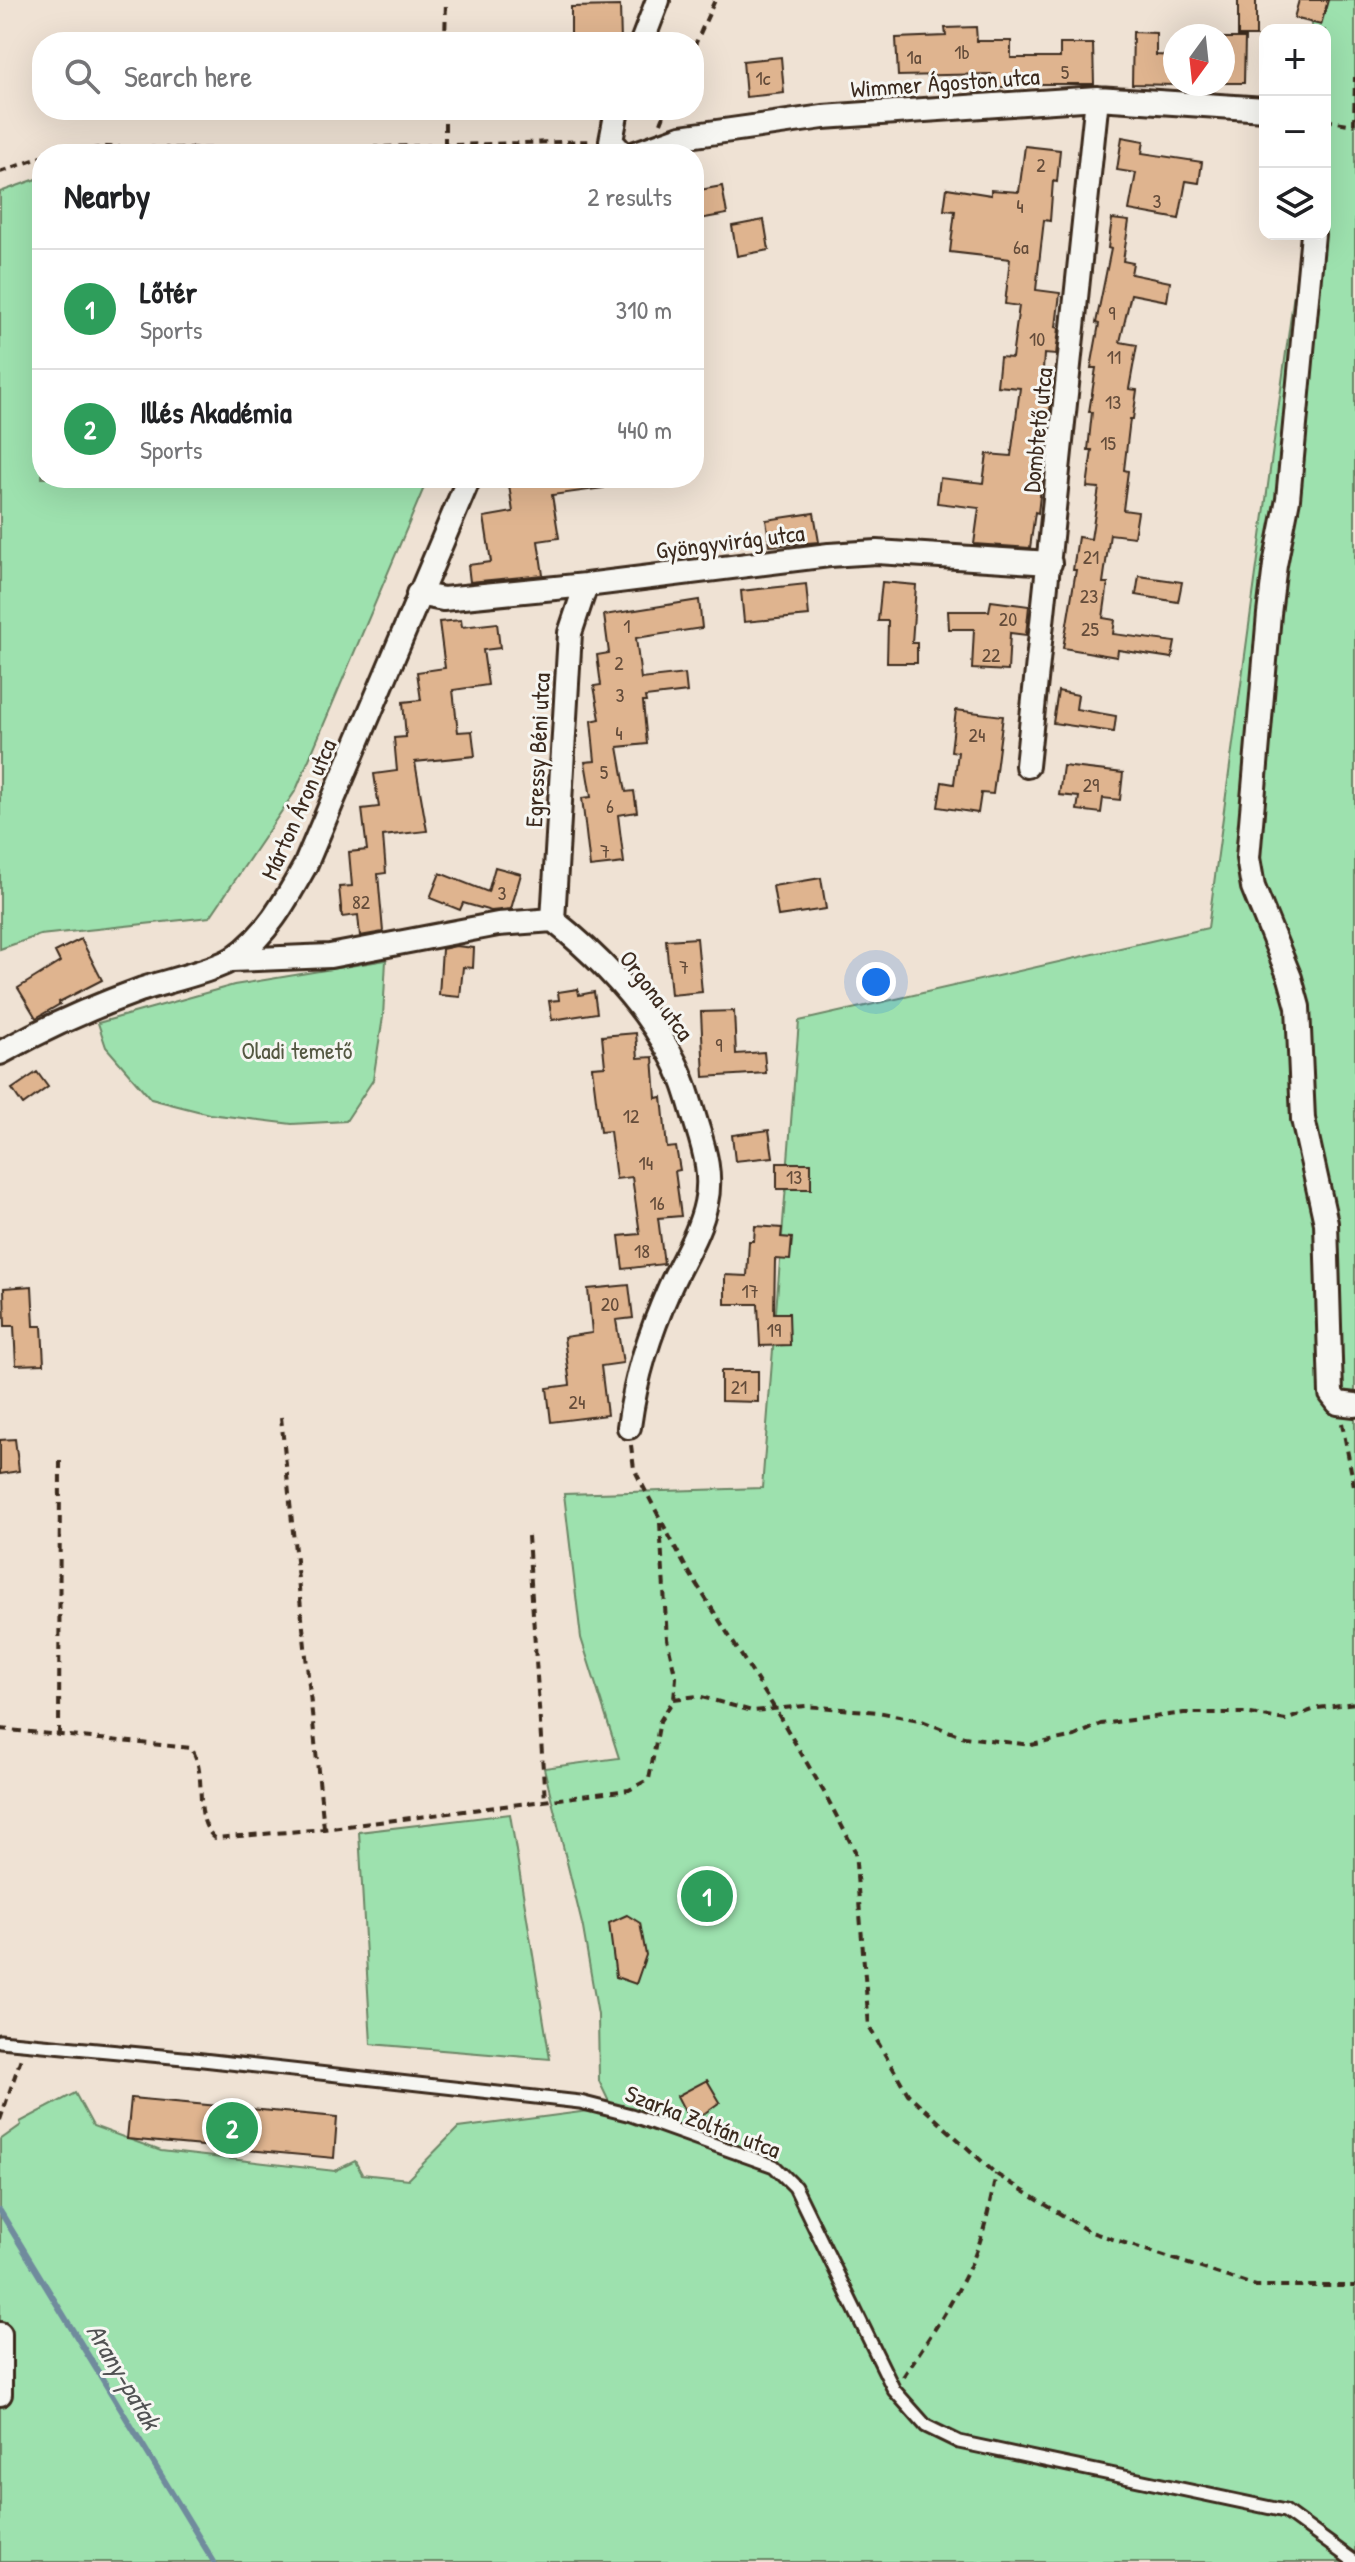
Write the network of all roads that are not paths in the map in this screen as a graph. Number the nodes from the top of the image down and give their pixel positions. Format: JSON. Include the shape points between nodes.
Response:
{"nodes":[{"id":1,"x":658,"y":0,"type":"edge"},
{"id":2,"x":646,"y":32,"type":"edge"},
{"id":3,"x":1097,"y":98,"type":"junction"},
{"id":4,"x":1259,"y":109,"type":"edge"},
{"id":5,"x":617,"y":120,"type":"edge"},
{"id":6,"x":617,"y":144,"type":"edge"},
{"id":7,"x":661,"y":144,"type":"edge"},
{"id":8,"x":1312,"y":240,"type":"edge"},
{"id":9,"x":465,"y":488,"type":"edge"},
{"id":10,"x":1050,"y":563,"type":"junction"},
{"id":11,"x":586,"y":585,"type":"junction"},
{"id":12,"x":418,"y":594,"type":"junction"},
{"id":13,"x":1027,"y":766,"type":"dead end"},
{"id":14,"x":553,"y":920,"type":"junction"},
{"id":15,"x":231,"y":960,"type":"junction"},
{"id":16,"x":0,"y":1053,"type":"edge"},
{"id":17,"x":1346,"y":1404,"type":"edge"},
{"id":18,"x":629,"y":1427,"type":"road end"},
{"id":19,"x":0,"y":2041,"type":"edge"},
{"id":20,"x":0,"y":2334,"type":"edge"},
{"id":21,"x":0,"y":2394,"type":"edge"},
{"id":22,"x":1355,"y":2562,"type":"edge"}],
"edges":[{"from":1,"to":2,"type":"street"},
{"from":3,"to":4,"type":"street","name":"Wimmer Ágoston utca"},
{"from":3,"to":7,"type":"street","name":"Wimmer Ágoston utca","via":[[823,117]]},
{"from":3,"to":10,"type":"street","name":"Dombtető utca"},
{"from":5,"to":6,"type":"street"},
{"from":8,"to":17,"type":"street","via":[[1288,499],[1269,614],[1248,858],[1253,887],[1298,1007],[1303,1119],[1326,1223],[1331,1394]]},
{"from":9,"to":12,"type":"street","name":"Márton Áron utca"},
{"from":10,"to":11,"type":"street","name":"Gyöngyvirág utca","via":[[877,552]]},
{"from":10,"to":13,"type":"street","name":"Dombtető utca"},
{"from":11,"to":12,"type":"street","name":"Gyöngyvirág utca","via":[[443,599]]},
{"from":11,"to":14,"type":"street","name":"Egressy Béni utca","via":[[570,633]]},
{"from":12,"to":15,"type":"street","name":"Márton Áron utca","via":[[305,866],[274,918]]},
{"from":14,"to":15,"type":"street","via":[[498,924],[330,956]]},
{"from":14,"to":18,"type":"street","name":"Orgona utca","via":[[588,948],[673,1057],[705,1149],[706,1203],[644,1350]]},
{"from":15,"to":16,"type":"street","name":"Márton Áron utca","via":[[75,1015]]},
{"from":19,"to":22,"type":"lane","name":"Szarka Zoltán utca","via":[[580,2102],[774,2166],[795,2187],[894,2390],[926,2426],[959,2442],[1285,2511]]},
{"from":20,"to":21,"type":"street"}]}
